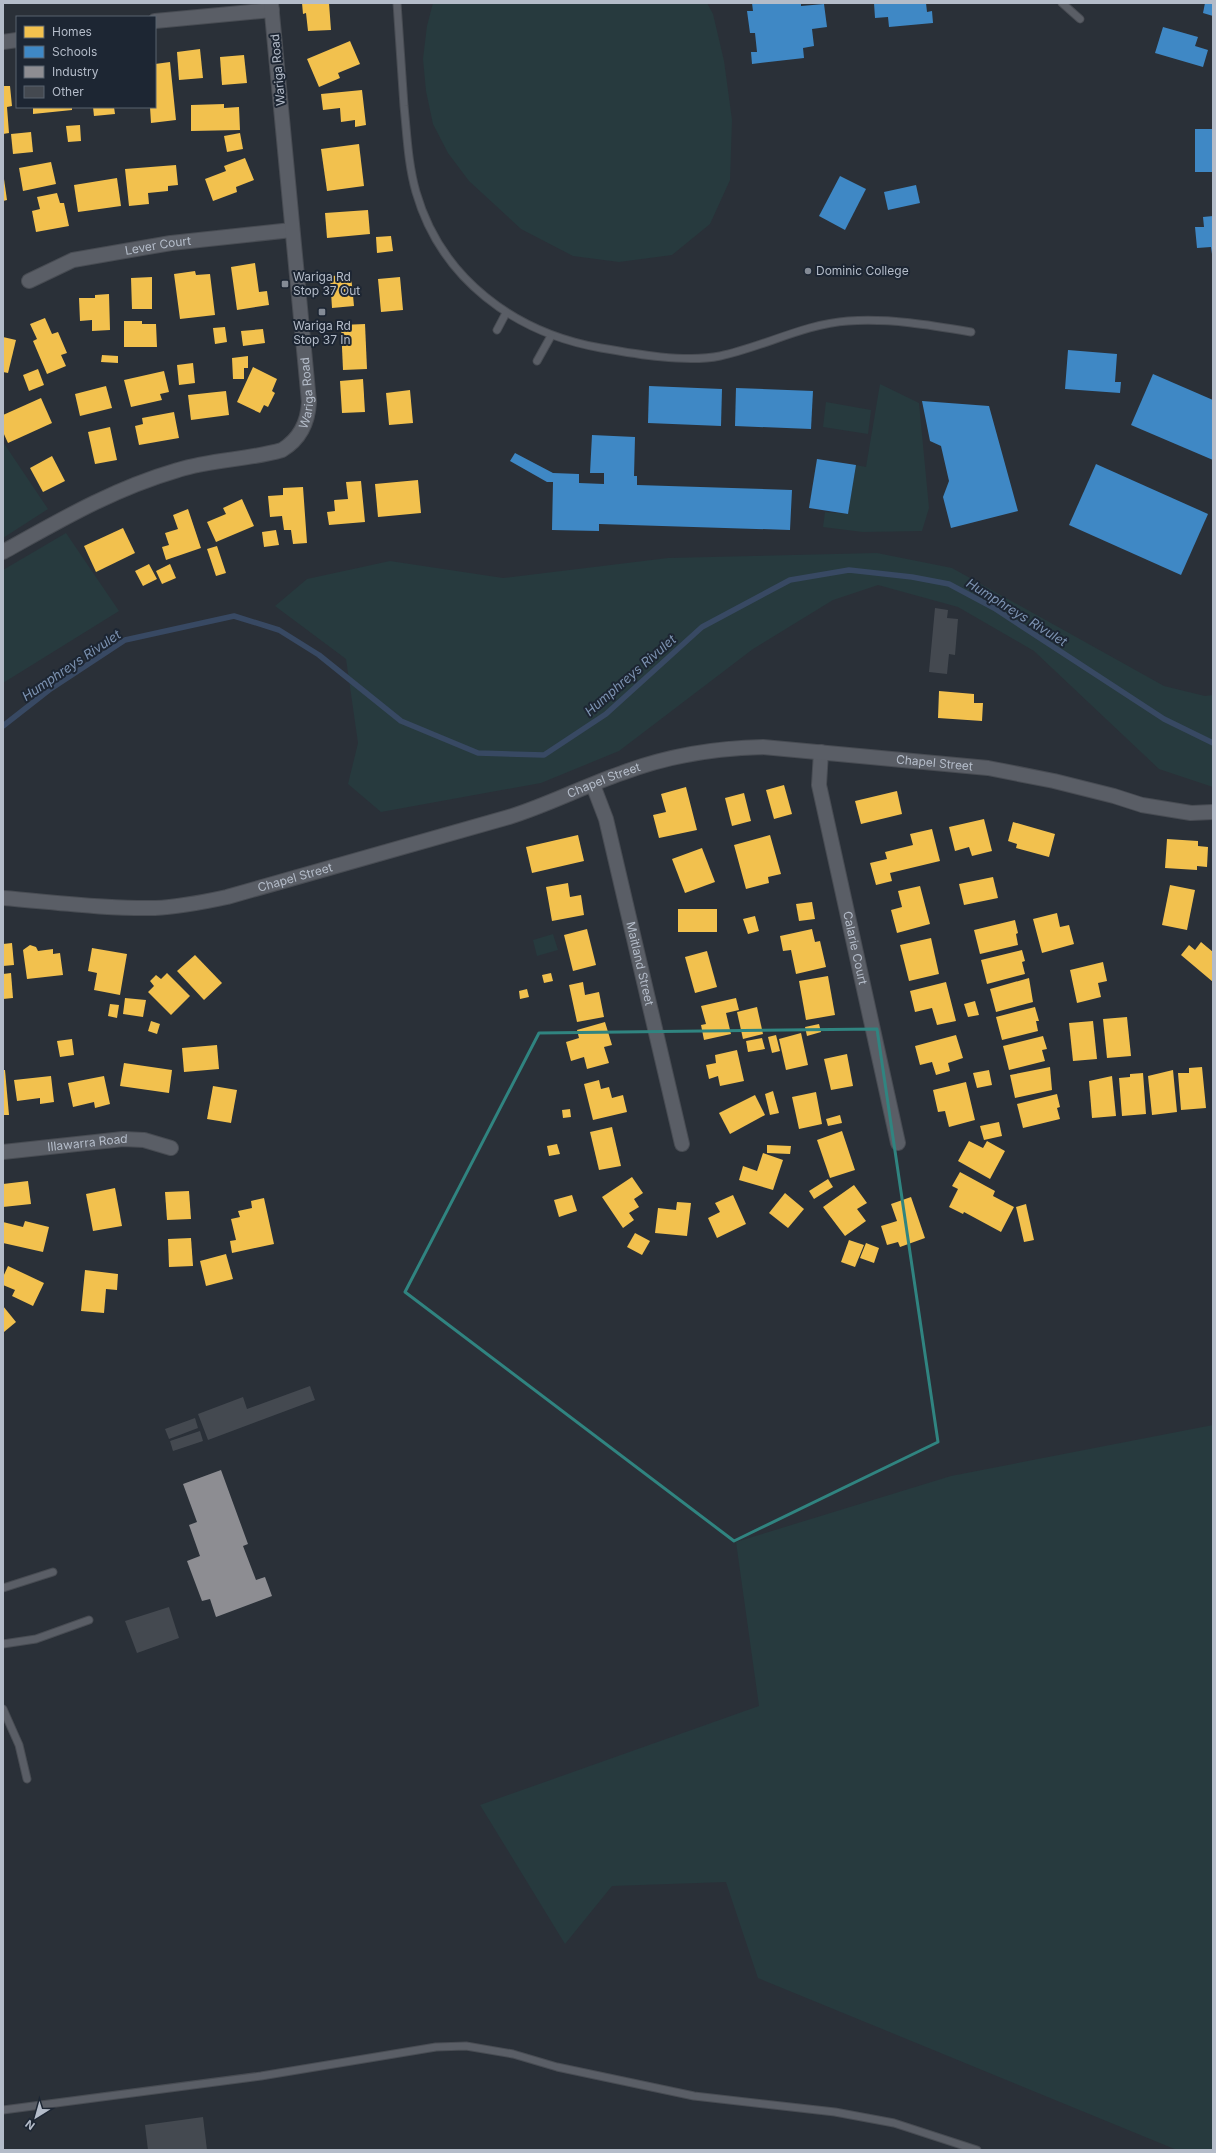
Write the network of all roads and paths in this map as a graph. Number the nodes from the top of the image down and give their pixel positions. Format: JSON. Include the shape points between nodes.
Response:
{"nodes":[{"id":1,"x":397,"y":3,"type":"edge"},
{"id":2,"x":1062,"y":3,"type":"edge"},
{"id":3,"x":272,"y":7,"type":"edge"},
{"id":4,"x":1080,"y":19,"type":"dead end"},
{"id":5,"x":156,"y":21,"type":"edge"},
{"id":6,"x":16,"y":40,"type":"edge"},
{"id":7,"x":3,"y":42,"type":"edge"},
{"id":8,"x":292,"y":230,"type":"junction"},
{"id":9,"x":29,"y":281,"type":"dead end"},
{"id":10,"x":506,"y":313,"type":"junction"},
{"id":11,"x":497,"y":330,"type":"dead end"},
{"id":12,"x":971,"y":332,"type":"dead end"},
{"id":13,"x":551,"y":336,"type":"junction"},
{"id":14,"x":538,"y":362,"type":"dead end"},
{"id":15,"x":3,"y":552,"type":"edge"},
{"id":16,"x":820,"y":752,"type":"junction"},
{"id":17,"x":593,"y":785,"type":"junction"},
{"id":18,"x":1213,"y":812,"type":"edge"},
{"id":19,"x":3,"y":898,"type":"edge"},
{"id":20,"x":898,"y":1143,"type":"dead end"},
{"id":21,"x":682,"y":1144,"type":"dead end"},
{"id":22,"x":170,"y":1148,"type":"dead end"},
{"id":23,"x":3,"y":1152,"type":"edge"},
{"id":24,"x":53,"y":1572,"type":"dead end"},
{"id":25,"x":3,"y":1588,"type":"edge"},
{"id":26,"x":89,"y":1620,"type":"dead end"},
{"id":27,"x":3,"y":1644,"type":"edge"},
{"id":28,"x":3,"y":1710,"type":"edge"},
{"id":29,"x":27,"y":1779,"type":"dead end"},
{"id":30,"x":3,"y":2110,"type":"edge"},
{"id":31,"x":977,"y":2150,"type":"edge"}],
"edges":[{"from":1,"to":10,"type":"lane","via":[[408,155],[416,194],[438,242],[456,269]]},
{"from":2,"to":4,"type":"lane"},
{"from":3,"to":5,"type":"street"},
{"from":3,"to":8,"type":"street","name":"Wariga Road"},
{"from":6,"to":7,"type":"street"},
{"from":8,"to":9,"type":"street","name":"Lever Court","via":[[171,243],[72,260]]},
{"from":8,"to":15,"type":"street","name":"Wariga Road","via":[[309,414],[305,426],[290,445],[272,453],[179,469],[139,483],[86,506]]},
{"from":10,"to":11,"type":"lane"},
{"from":10,"to":13,"type":"lane"},
{"from":12,"to":13,"type":"lane","via":[[897,322],[847,321],[719,356],[693,358],[643,355]]},
{"from":13,"to":14,"type":"lane"},
{"from":16,"to":17,"type":"street","name":"Chapel Street","via":[[735,747],[658,761]]},
{"from":16,"to":18,"type":"street","name":"Chapel Street","via":[[988,768],[1054,781],[1148,806],[1191,813]]},
{"from":16,"to":20,"type":"street","name":"Calarie Court","via":[[819,785]]},
{"from":17,"to":19,"type":"street","name":"Chapel Street","via":[[540,808],[228,897],[191,905],[124,908]]},
{"from":17,"to":21,"type":"street","name":"Maitland Street","via":[[606,819]]},
{"from":22,"to":23,"type":"street","name":"Illawarra Road","via":[[144,1140],[123,1139]]},
{"from":24,"to":25,"type":"lane"},
{"from":26,"to":27,"type":"lane","via":[[36,1639]]},
{"from":28,"to":29,"type":"lane","via":[[19,1745]]},
{"from":30,"to":31,"type":"lane","via":[[262,2076],[436,2047],[466,2046],[513,2054],[557,2067],[694,2096],[835,2112],[894,2123]]}]}
